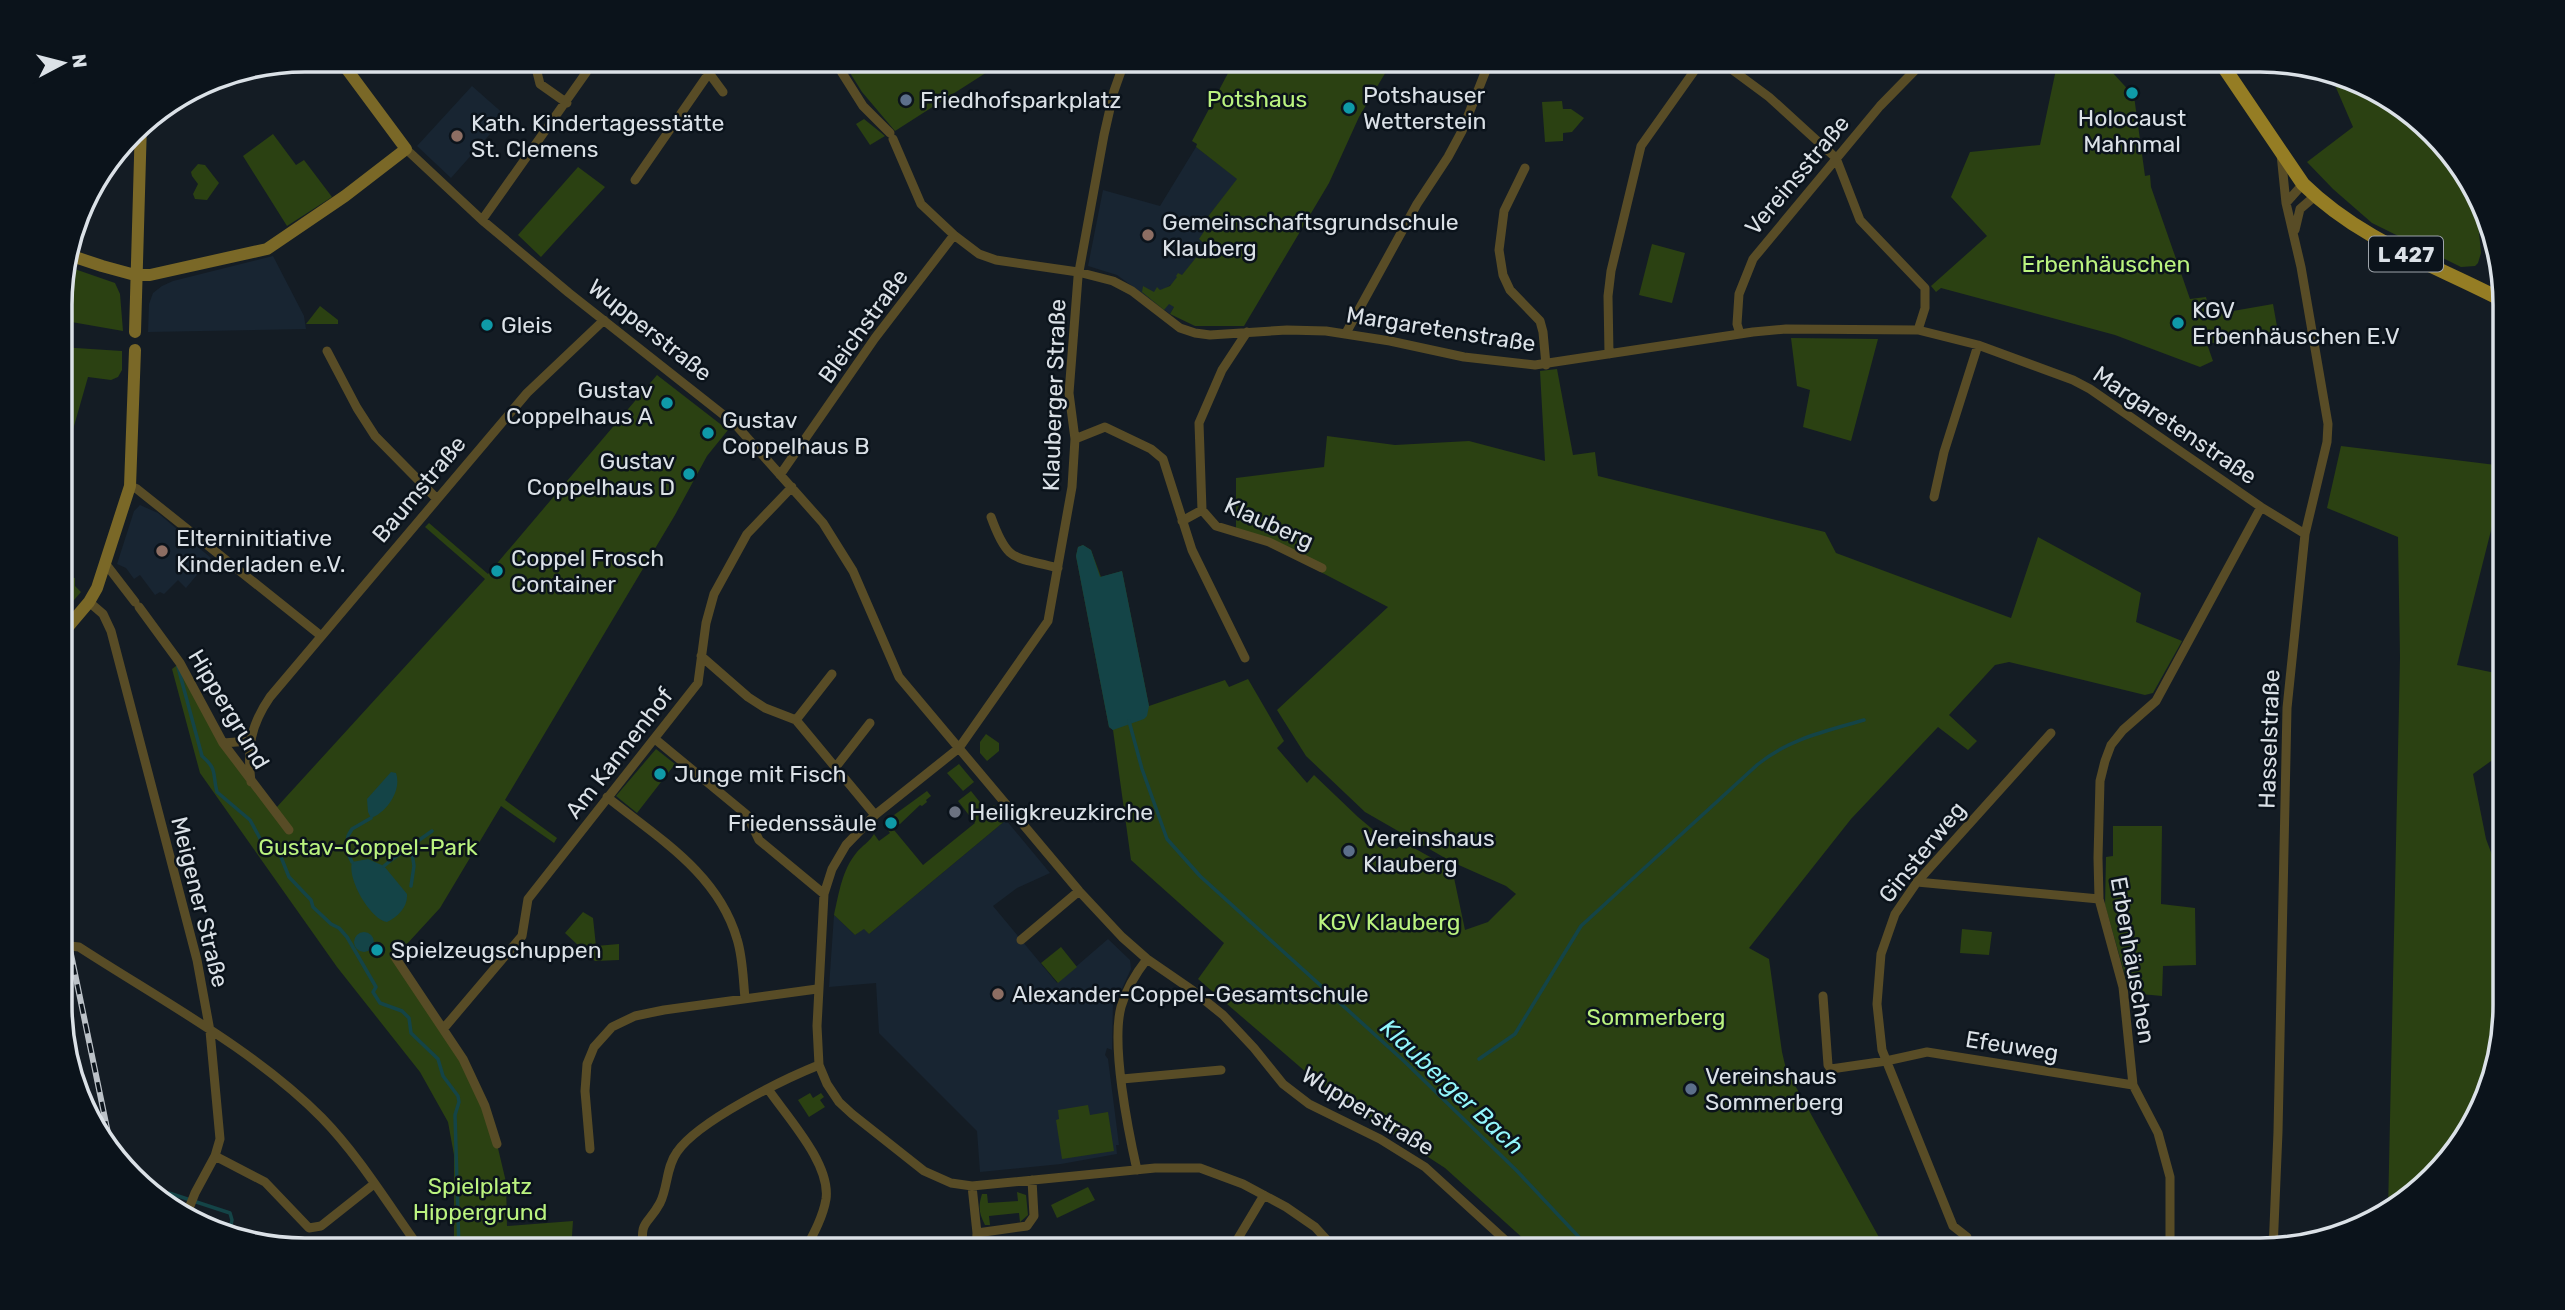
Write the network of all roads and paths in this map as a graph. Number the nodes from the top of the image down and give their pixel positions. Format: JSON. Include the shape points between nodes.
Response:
{"nodes":[{"id":1,"x":349,"y":72,"type":"edge"},
{"id":2,"x":537,"y":72,"type":"edge"},
{"id":3,"x":587,"y":72,"type":"edge"},
{"id":4,"x":842,"y":72,"type":"edge"},
{"id":5,"x":1121,"y":72,"type":"edge"},
{"id":6,"x":1485,"y":72,"type":"edge"},
{"id":7,"x":1693,"y":72,"type":"edge"},
{"id":8,"x":1735,"y":72,"type":"edge"},
{"id":9,"x":1913,"y":72,"type":"edge"},
{"id":10,"x":2227,"y":72,"type":"edge"},
{"id":11,"x":709,"y":73,"type":"joint"},
{"id":12,"x":723,"y":92,"type":"dead end"},
{"id":13,"x":567,"y":103,"type":"junction"},
{"id":14,"x":140,"y":140,"type":"edge"},
{"id":15,"x":406,"y":149,"type":"junction"},
{"id":16,"x":2281,"y":153,"type":"junction"},
{"id":17,"x":1836,"y":158,"type":"junction"},
{"id":18,"x":1525,"y":168,"type":"dead end"},
{"id":19,"x":635,"y":180,"type":"dead end"},
{"id":20,"x":2303,"y":184,"type":"junction"},
{"id":21,"x":2315,"y":196,"type":"junction"},
{"id":22,"x":2286,"y":203,"type":"junction"},
{"id":23,"x":482,"y":220,"type":"junction"},
{"id":24,"x":954,"y":235,"type":"junction"},
{"id":25,"x":2294,"y":235,"type":"junction"},
{"id":26,"x":77,"y":257,"type":"edge"},
{"id":27,"x":1079,"y":271,"type":"junction"},
{"id":28,"x":135,"y":275,"type":"junction"},
{"id":29,"x":2492,"y":295,"type":"edge"},
{"id":30,"x":604,"y":320,"type":"junction"},
{"id":31,"x":1918,"y":330,"type":"junction"},
{"id":32,"x":135,"y":332,"type":"dead end"},
{"id":33,"x":1247,"y":332,"type":"junction"},
{"id":34,"x":1346,"y":333,"type":"junction"},
{"id":35,"x":1740,"y":334,"type":"junction"},
{"id":36,"x":1978,"y":345,"type":"junction"},
{"id":37,"x":135,"y":351,"type":"dead end"},
{"id":38,"x":327,"y":351,"type":"dead end"},
{"id":39,"x":1609,"y":354,"type":"junction"},
{"id":40,"x":1546,"y":365,"type":"junction"},
{"id":41,"x":1075,"y":439,"type":"junction"},
{"id":42,"x":780,"y":475,"type":"junction"},
{"id":43,"x":130,"y":486,"type":"junction"},
{"id":44,"x":792,"y":487,"type":"junction"},
{"id":45,"x":1934,"y":497,"type":"dead end"},
{"id":46,"x":437,"y":499,"type":"junction"},
{"id":47,"x":2261,"y":507,"type":"junction"},
{"id":48,"x":1202,"y":510,"type":"junction"},
{"id":49,"x":991,"y":517,"type":"dead end"},
{"id":50,"x":1182,"y":521,"type":"junction"},
{"id":51,"x":2305,"y":534,"type":"junction"},
{"id":52,"x":105,"y":563,"type":"junction"},
{"id":53,"x":1058,"y":568,"type":"junction"},
{"id":54,"x":1322,"y":568,"type":"dead end"},
{"id":55,"x":89,"y":602,"type":"junction"},
{"id":56,"x":72,"y":622,"type":"edge"},
{"id":57,"x":320,"y":635,"type":"junction"},
{"id":58,"x":701,"y":656,"type":"junction"},
{"id":59,"x":1245,"y":658,"type":"dead end"},
{"id":60,"x":832,"y":674,"type":"dead end"},
{"id":61,"x":796,"y":720,"type":"junction"},
{"id":62,"x":870,"y":723,"type":"dead end"},
{"id":63,"x":2051,"y":733,"type":"dead end"},
{"id":64,"x":655,"y":739,"type":"junction"},
{"id":65,"x":250,"y":741,"type":"junction"},
{"id":66,"x":223,"y":743,"type":"junction"},
{"id":67,"x":959,"y":748,"type":"junction"},
{"id":68,"x":835,"y":768,"type":"junction"},
{"id":69,"x":251,"y":782,"type":"junction"},
{"id":70,"x":607,"y":797,"type":"junction"},
{"id":71,"x":875,"y":815,"type":"junction"},
{"id":72,"x":289,"y":830,"type":"dead end"},
{"id":73,"x":1917,"y":882,"type":"junction"},
{"id":74,"x":1079,"y":891,"type":"junction"},
{"id":75,"x":824,"y":894,"type":"junction"},
{"id":76,"x":2099,"y":900,"type":"junction"},
{"id":77,"x":1021,"y":940,"type":"dead end"},
{"id":78,"x":72,"y":946,"type":"edge"},
{"id":79,"x":394,"y":957,"type":"dead end"},
{"id":80,"x":1147,"y":959,"type":"junction"},
{"id":81,"x":817,"y":989,"type":"junction"},
{"id":82,"x":1823,"y":996,"type":"dead end"},
{"id":83,"x":745,"y":998,"type":"junction"},
{"id":84,"x":444,"y":1028,"type":"junction"},
{"id":85,"x":210,"y":1031,"type":"junction"},
{"id":86,"x":1886,"y":1061,"type":"junction"},
{"id":87,"x":819,"y":1065,"type":"junction"},
{"id":88,"x":1221,"y":1070,"type":"dead end"},
{"id":89,"x":1122,"y":1079,"type":"junction"},
{"id":90,"x":2133,"y":1085,"type":"junction"},
{"id":91,"x":768,"y":1089,"type":"junction"},
{"id":92,"x":497,"y":1144,"type":"dead end"},
{"id":93,"x":590,"y":1149,"type":"dead end"},
{"id":94,"x":215,"y":1156,"type":"junction"},
{"id":95,"x":1136,"y":1170,"type":"junction"},
{"id":96,"x":1032,"y":1180,"type":"junction"},
{"id":97,"x":374,"y":1184,"type":"junction"},
{"id":98,"x":972,"y":1186,"type":"junction"},
{"id":99,"x":1264,"y":1195,"type":"junction"},
{"id":100,"x":189,"y":1207,"type":"edge"},
{"id":101,"x":978,"y":1233,"type":"junction"},
{"id":102,"x":1967,"y":1237,"type":"dead end"},
{"id":103,"x":412,"y":1238,"type":"edge"},
{"id":104,"x":642,"y":1238,"type":"edge"},
{"id":105,"x":810,"y":1238,"type":"edge"},
{"id":106,"x":977,"y":1238,"type":"edge"},
{"id":107,"x":1238,"y":1238,"type":"edge"},
{"id":108,"x":1325,"y":1238,"type":"edge"},
{"id":109,"x":1503,"y":1238,"type":"edge"},
{"id":110,"x":2170,"y":1238,"type":"edge"},
{"id":111,"x":2274,"y":1238,"type":"edge"}],
"edges":[{"from":1,"to":15,"type":"street","name":"Wupperstraße"},
{"from":2,"to":13,"type":"street","via":[[540,84]]},
{"from":3,"to":13,"type":"street"},
{"from":4,"to":24,"type":"street","name":"Margaretenstraße","via":[[863,106],[891,136],[921,204]]},
{"from":5,"to":27,"type":"street","name":"Klauberger Straße"},
{"from":6,"to":34,"type":"street","via":[[1448,158],[1417,204]]},
{"from":7,"to":39,"type":"street","via":[[1641,146],[1611,271]]},
{"from":8,"to":17,"type":"street"},
{"from":9,"to":17,"type":"street","name":"Vereinsstraße"},
{"from":10,"to":16,"type":"main road","number":"L 427"},
{"from":11,"to":12,"type":"street"},
{"from":11,"to":19,"type":"street"},
{"from":13,"to":23,"type":"street"},
{"from":14,"to":28,"type":"street"},
{"from":15,"to":23,"type":"street","name":"Wupperstraße"},
{"from":15,"to":28,"type":"street","via":[[267,249],[164,273]]},
{"from":16,"to":20,"type":"main road","number":"L 427"},
{"from":16,"to":22,"type":"street","name":"Hasselstraße"},
{"from":17,"to":31,"type":"street","via":[[1860,220],[1925,288]]},
{"from":17,"to":35,"type":"street","name":"Vereinsstraße","via":[[1753,259],[1739,294]]},
{"from":18,"to":40,"type":"street","via":[[1504,211],[1499,250],[1510,290],[1540,321]]},
{"from":20,"to":21,"type":"main road","number":"L 427"},
{"from":20,"to":22,"type":"street"},
{"from":21,"to":25,"type":"street","via":[[2300,209]]},
{"from":21,"to":29,"type":"main road","number":"L 427","via":[[2378,241]]},
{"from":22,"to":25,"type":"street","name":"Hasselstraße"},
{"from":23,"to":30,"type":"street","name":"Wupperstraße"},
{"from":24,"to":27,"type":"street","name":"Margaretenstraße","via":[[979,254],[996,260]]},
{"from":24,"to":42,"type":"street","name":"Bleichstraße"},
{"from":25,"to":51,"type":"street","name":"Hasselstraße","via":[[2328,424]]},
{"from":26,"to":28,"type":"street"},
{"from":27,"to":33,"type":"street","name":"Margaretenstraße","via":[[1132,291],[1180,328],[1210,335]]},
{"from":27,"to":41,"type":"street","name":"Klauberger Straße","via":[[1069,393]]},
{"from":28,"to":32,"type":"street"},
{"from":30,"to":42,"type":"street","name":"Wupperstraße","via":[[724,414]]},
{"from":30,"to":46,"type":"street","name":"Baumstraße","via":[[527,393]]},
{"from":31,"to":35,"type":"street","name":"Margaretenstraße","via":[[1786,329]]},
{"from":31,"to":36,"type":"street","name":"Margaretenstraße"},
{"from":33,"to":34,"type":"street","name":"Margaretenstraße"},
{"from":33,"to":48,"type":"street","name":"Klauberg","via":[[1222,370],[1199,423]]},
{"from":34,"to":40,"type":"street","name":"Margaretenstraße","via":[[1464,357]]},
{"from":35,"to":39,"type":"street","name":"Margaretenstraße"},
{"from":36,"to":45,"type":"street"},
{"from":36,"to":47,"type":"street","name":"Margaretenstraße","via":[[2090,389]]},
{"from":37,"to":43,"type":"street"},
{"from":38,"to":46,"type":"street","via":[[375,436]]},
{"from":39,"to":40,"type":"street","name":"Margaretenstraße"},
{"from":41,"to":50,"type":"street","via":[[1105,426],[1158,454],[1166,465]]},
{"from":41,"to":53,"type":"street","name":"Klauberger Straße"},
{"from":42,"to":44,"type":"street","name":"Wupperstraße"},
{"from":43,"to":52,"type":"street"},
{"from":43,"to":57,"type":"street"},
{"from":44,"to":58,"type":"street","name":"Am Kannenhof","via":[[747,534],[731,560],[714,593]]},
{"from":44,"to":67,"type":"street","name":"Wupperstraße","via":[[823,523],[853,571],[899,677]]},
{"from":46,"to":57,"type":"street","name":"Baumstraße"},
{"from":47,"to":51,"type":"street","name":"Margaretenstraße"},
{"from":47,"to":76,"type":"street","name":"Erbenhäuschen","via":[[2156,701],[2111,745],[2100,781]]},
{"from":48,"to":50,"type":"street","name":"Klauberg"},
{"from":48,"to":54,"type":"street","name":"Klauberg","via":[[1216,526],[1269,542]]},
{"from":49,"to":53,"type":"street","via":[[1007,552]]},
{"from":50,"to":59,"type":"street"},
{"from":51,"to":111,"type":"street","name":"Hasselstraße","via":[[2287,708]]},
{"from":52,"to":55,"type":"street"},
{"from":52,"to":66,"type":"street","name":"Hippergrund","via":[[180,663]]},
{"from":53,"to":67,"type":"street","name":"Klauberger Straße","via":[[1048,621]]},
{"from":55,"to":56,"type":"street"},
{"from":55,"to":85,"type":"street","name":"Meigener Straße","via":[[103,614],[111,631],[197,960]]},
{"from":57,"to":65,"type":"street","name":"Baumstraße","via":[[260,710]]},
{"from":58,"to":61,"type":"street","via":[[748,697]]},
{"from":58,"to":64,"type":"street","name":"Am Kannenhof","via":[[698,683]]},
{"from":60,"to":61,"type":"street"},
{"from":61,"to":68,"type":"street"},
{"from":62,"to":68,"type":"street"},
{"from":63,"to":73,"type":"street","name":"Ginsterweg"},
{"from":64,"to":70,"type":"street","name":"Am Kannenhof"},
{"from":64,"to":75,"type":"street","via":[[747,815],[759,840]]},
{"from":65,"to":66,"type":"street"},
{"from":65,"to":69,"type":"street"},
{"from":66,"to":69,"type":"street","name":"Hippergrund"},
{"from":67,"to":71,"type":"street","name":"Klauberger Straße"},
{"from":67,"to":74,"type":"street","name":"Wupperstraße"},
{"from":68,"to":71,"type":"street"},
{"from":69,"to":72,"type":"street","name":"Hippergrund"},
{"from":70,"to":83,"type":"street","via":[[689,863],[713,889],[737,940]]},
{"from":70,"to":84,"type":"street","name":"Am Kannenhof","via":[[528,899],[522,936]]},
{"from":71,"to":75,"type":"street","name":"Klauberger Straße","via":[[842,851]]},
{"from":73,"to":76,"type":"street"},
{"from":73,"to":86,"type":"street","name":"Ginsterweg","via":[[1890,924],[1879,967],[1877,1020]]},
{"from":74,"to":77,"type":"street"},
{"from":74,"to":80,"type":"street","name":"Wupperstraße"},
{"from":75,"to":81,"type":"street","name":"Klauberger Straße"},
{"from":76,"to":90,"type":"street","name":"Erbenhäuschen","via":[[2123,987]]},
{"from":78,"to":85,"type":"street"},
{"from":79,"to":84,"type":"street"},
{"from":80,"to":89,"type":"street","via":[[1121,1009]]},
{"from":80,"to":109,"type":"street","name":"Wupperstraße","via":[[1223,1015],[1283,1084],[1309,1104],[1425,1167]]},
{"from":81,"to":83,"type":"street"},
{"from":81,"to":87,"type":"street","name":"Klauberger Straße"},
{"from":82,"to":86,"type":"street","via":[[1831,1069]]},
{"from":83,"to":93,"type":"street","via":[[641,1015],[607,1031],[592,1051],[586,1074]]},
{"from":84,"to":92,"type":"street","via":[[474,1079]]},
{"from":85,"to":94,"type":"street","name":"Meigener Straße","via":[[220,1125]]},
{"from":85,"to":97,"type":"street","via":[[312,1109]]},
{"from":86,"to":90,"type":"street","name":"Efeuweg","via":[[1935,1052]]},
{"from":86,"to":102,"type":"street","name":"Ginsterweg","via":[[1953,1226]]},
{"from":87,"to":91,"type":"street"},
{"from":87,"to":98,"type":"street","via":[[839,1102],[868,1127],[931,1175]]},
{"from":88,"to":89,"type":"street"},
{"from":89,"to":95,"type":"street"},
{"from":90,"to":110,"type":"street","name":"Erbenhäuschen","via":[[2158,1133],[2170,1177]]},
{"from":91,"to":104,"type":"street","via":[[701,1129],[678,1149],[661,1201],[647,1218]]},
{"from":91,"to":105,"type":"street","via":[[824,1178],[825,1204]]},
{"from":94,"to":97,"type":"street","via":[[265,1182],[309,1228],[321,1226]]},
{"from":94,"to":100,"type":"street","name":"Meigener Straße"},
{"from":95,"to":96,"type":"street"},
{"from":95,"to":99,"type":"street","via":[[1200,1167]]},
{"from":96,"to":98,"type":"street"},
{"from":96,"to":101,"type":"street","via":[[1034,1216],[1027,1226]]},
{"from":97,"to":103,"type":"street"},
{"from":98,"to":101,"type":"street"},
{"from":99,"to":107,"type":"street"},
{"from":99,"to":108,"type":"street"},
{"from":101,"to":106,"type":"street"}]}
